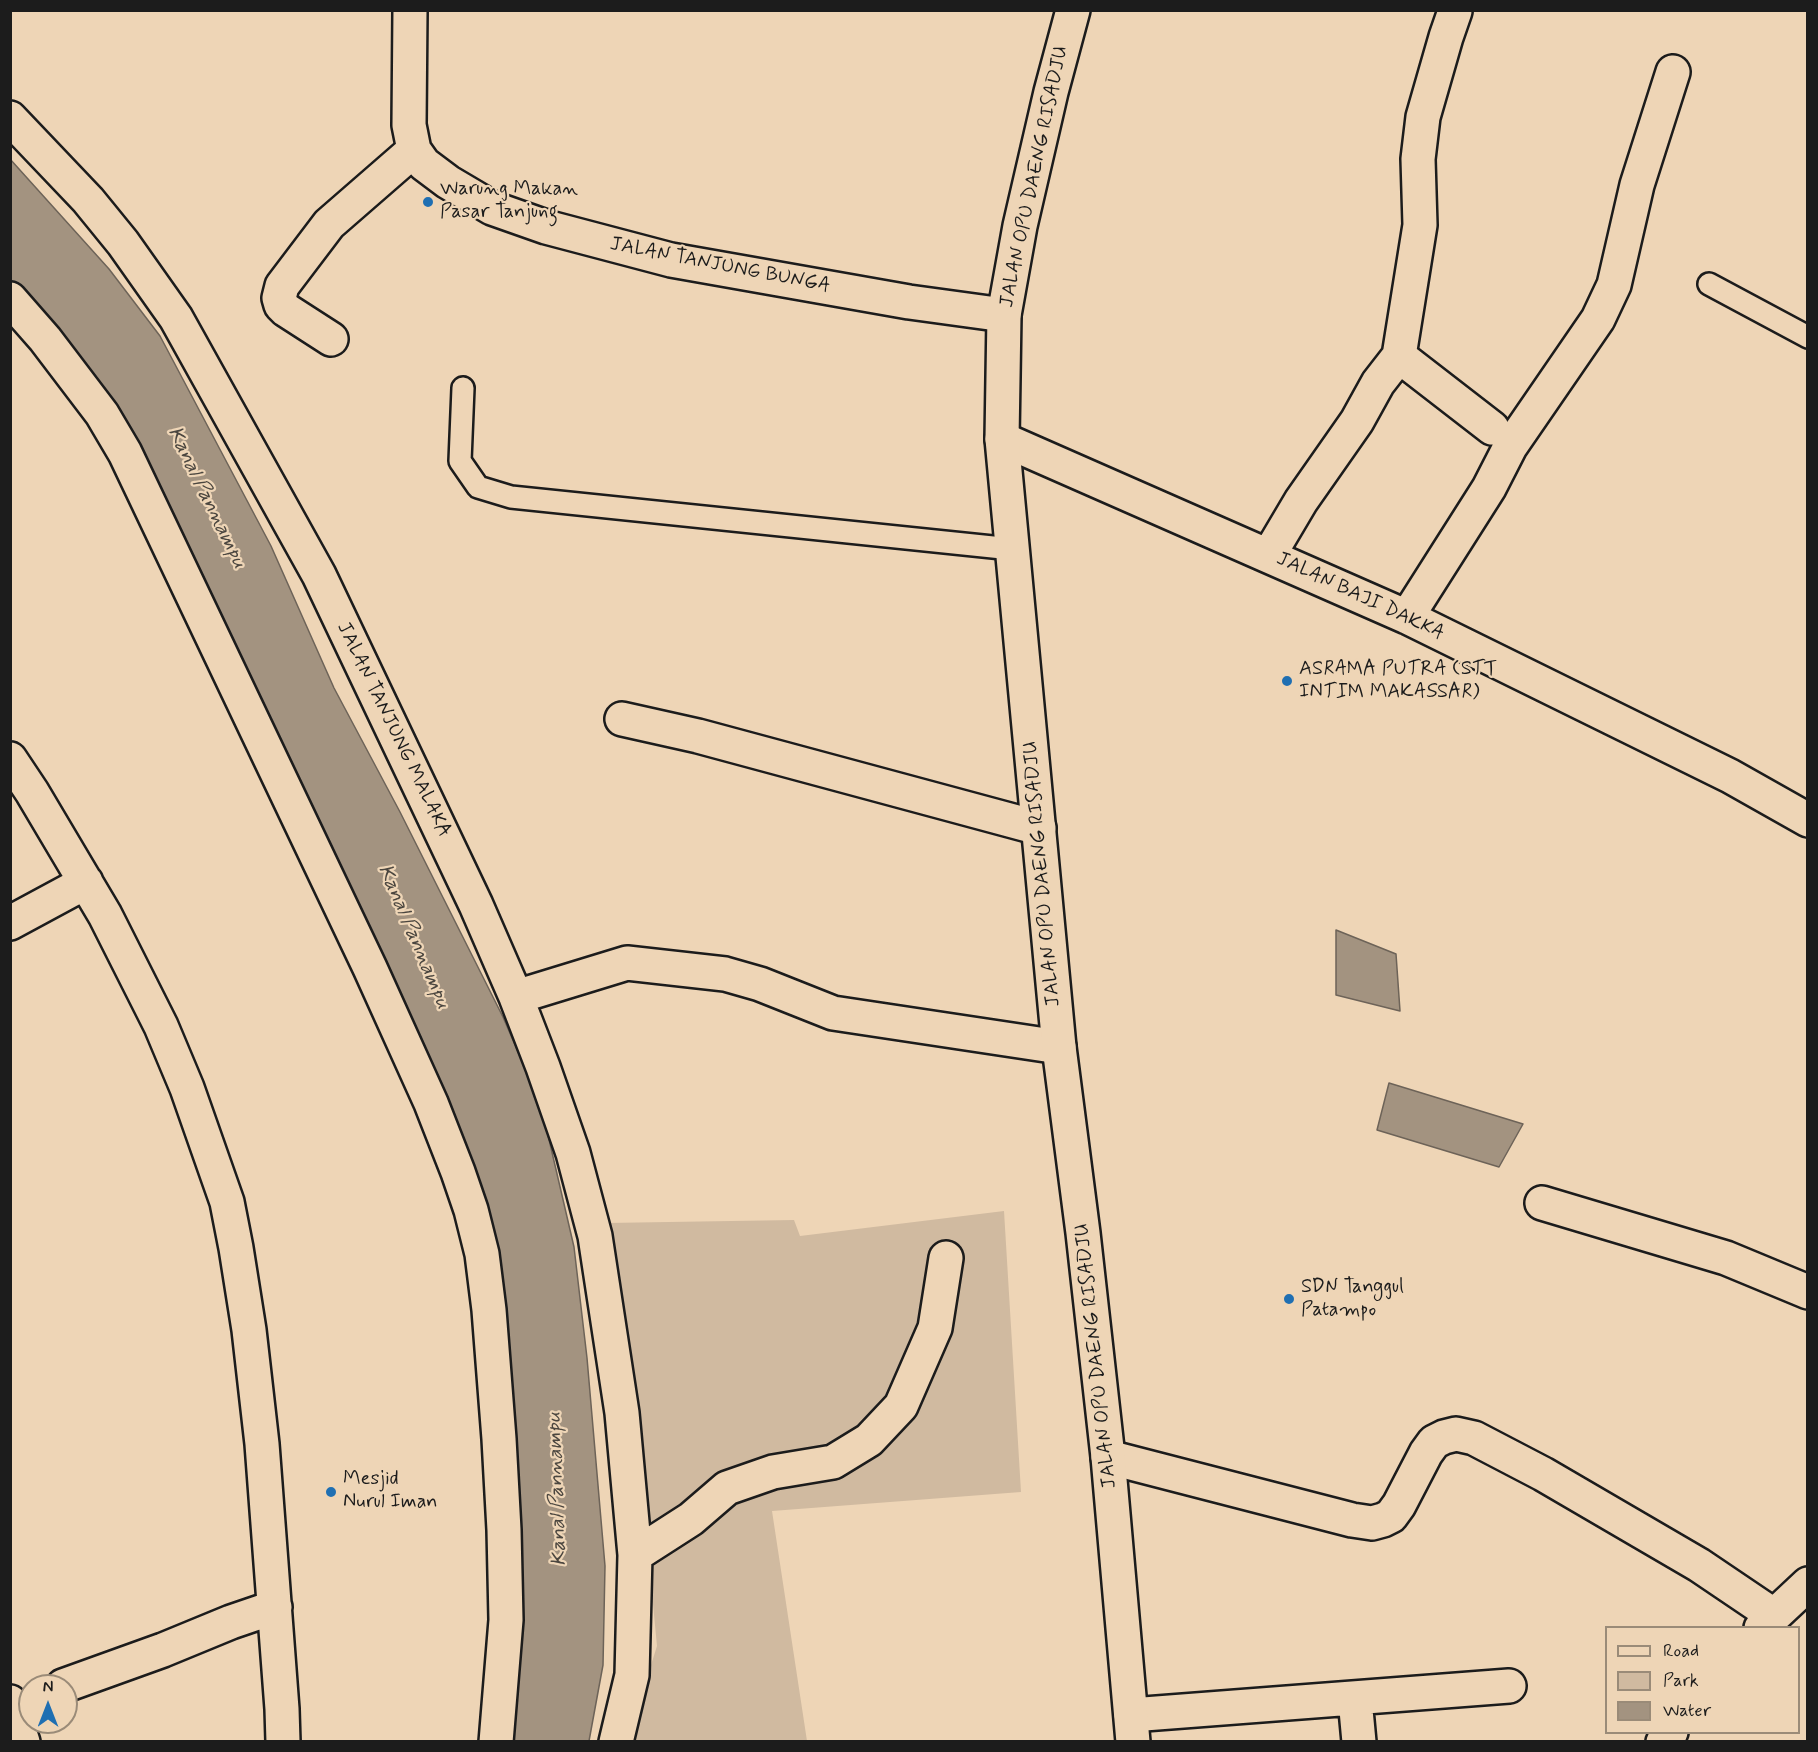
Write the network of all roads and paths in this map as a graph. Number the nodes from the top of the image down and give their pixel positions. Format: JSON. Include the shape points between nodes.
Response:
{"nodes":[{"id":1,"x":410,"y":10,"type":"edge"},
{"id":2,"x":1073,"y":10,"type":"edge"},
{"id":3,"x":1455,"y":11,"type":"edge"},
{"id":4,"x":1673,"y":72,"type":"dead end"},
{"id":5,"x":10,"y":118,"type":"edge"},
{"id":6,"x":411,"y":138,"type":"junction"},
{"id":7,"x":1709,"y":284,"type":"dead end"},
{"id":8,"x":10,"y":299,"type":"edge"},
{"id":9,"x":1004,"y":315,"type":"junction"},
{"id":10,"x":1808,"y":337,"type":"edge"},
{"id":11,"x":331,"y":339,"type":"dead end"},
{"id":12,"x":1399,"y":356,"type":"junction"},
{"id":13,"x":463,"y":388,"type":"dead end"},
{"id":14,"x":1492,"y":428,"type":"dead end"},
{"id":15,"x":1002,"y":439,"type":"junction"},
{"id":16,"x":1012,"y":549,"type":"junction"},
{"id":17,"x":1269,"y":555,"type":"junction"},
{"id":18,"x":1407,"y":617,"type":"junction"},
{"id":19,"x":622,"y":719,"type":"dead end"},
{"id":20,"x":10,"y":759,"type":"edge"},
{"id":21,"x":1808,"y":820,"type":"edge"},
{"id":22,"x":1039,"y":828,"type":"junction"},
{"id":23,"x":86,"y":882,"type":"junction"},
{"id":24,"x":10,"y":923,"type":"edge"},
{"id":25,"x":516,"y":997,"type":"junction"},
{"id":26,"x":1059,"y":1047,"type":"junction"},
{"id":27,"x":1542,"y":1203,"type":"dead end"},
{"id":28,"x":946,"y":1258,"type":"dead end"},
{"id":29,"x":1808,"y":1292,"type":"edge"},
{"id":30,"x":1108,"y":1457,"type":"junction"},
{"id":31,"x":635,"y":1555,"type":"junction"},
{"id":32,"x":1808,"y":1584,"type":"edge"},
{"id":33,"x":275,"y":1607,"type":"junction"},
{"id":34,"x":1767,"y":1621,"type":"edge"},
{"id":35,"x":78,"y":1681,"type":"edge"},
{"id":36,"x":1509,"y":1686,"type":"dead end"},
{"id":37,"x":1355,"y":1699,"type":"junction"},
{"id":38,"x":11,"y":1704,"type":"edge"},
{"id":39,"x":1132,"y":1729,"type":"edge"},
{"id":40,"x":23,"y":1742,"type":"edge"},
{"id":41,"x":283,"y":1742,"type":"edge"},
{"id":42,"x":496,"y":1742,"type":"edge"},
{"id":43,"x":616,"y":1742,"type":"edge"},
{"id":44,"x":1359,"y":1742,"type":"edge"}],
"edges":[{"from":1,"to":6,"type":"street"},
{"from":2,"to":9,"type":"street","name":"JALAN OPU DAENG RISADJU","via":[[1020,226]]},
{"from":3,"to":12,"type":"street","via":[[1423,117],[1418,159],[1420,225]]},
{"from":4,"to":18,"type":"street","via":[[1637,185],[1614,285],[1598,319],[1510,447],[1489,488]]},
{"from":5,"to":25,"type":"street","name":"JALAN TANJUNG MALAKA","via":[[88,200],[176,318],[319,575]]},
{"from":6,"to":9,"type":"street","name":"JALAN TANJUNG BUNGA","via":[[424,164],[448,182],[492,208],[546,227],[671,260]]},
{"from":6,"to":11,"type":"street","via":[[328,224],[282,286],[281,305]]},
{"from":7,"to":10,"type":"lane"},
{"from":8,"to":42,"type":"street","via":[[102,414],[125,453],[370,968],[431,1104],[471,1210],[482,1254],[489,1310],[504,1530],[506,1620]]},
{"from":9,"to":15,"type":"street","name":"JALAN OPU DAENG RISADJU"},
{"from":12,"to":14,"type":"street"},
{"from":12,"to":17,"type":"street"},
{"from":13,"to":16,"type":"lane","via":[[460,461],[478,487],[512,497]]},
{"from":15,"to":16,"type":"street","name":"JALAN OPU DAENG RISADJU"},
{"from":15,"to":17,"type":"street","name":"JALAN BAJI DAKKA"},
{"from":16,"to":22,"type":"street","name":"JALAN OPU DAENG RISADJU"},
{"from":17,"to":18,"type":"street","name":"JALAN BAJI DAKKA"},
{"from":18,"to":21,"type":"street","name":"JALAN BAJI DAKKA","via":[[1730,776]]},
{"from":19,"to":22,"type":"street"},
{"from":20,"to":23,"type":"street"},
{"from":22,"to":26,"type":"street","name":"JALAN OPU DAENG RISADJU"},
{"from":23,"to":24,"type":"street"},
{"from":23,"to":33,"type":"street","via":[[161,1026],[188,1088],[227,1202],[249,1330]]},
{"from":25,"to":26,"type":"street","via":[[627,963],[725,974],[833,1012]]},
{"from":25,"to":31,"type":"street","name":"JALAN TANJUNG MALAKA","via":[[573,1153],[595,1236],[622,1413]]},
{"from":26,"to":30,"type":"street","name":"JALAN OPU DAENG RISADJU"},
{"from":27,"to":29,"type":"street","via":[[1726,1258]]},
{"from":28,"to":31,"type":"street","via":[[935,1328],[902,1406],[869,1440],[833,1462],[773,1472],[727,1488],[691,1519]]},
{"from":30,"to":34,"type":"street","via":[[1371,1522],[1391,1516],[1434,1442],[1456,1434],[1474,1438],[1699,1565]]},
{"from":30,"to":39,"type":"street","name":"JALAN OPU DAENG RISADJU"},
{"from":31,"to":43,"type":"street","name":"JALAN TANJUNG MALAKA","via":[[632,1675]]},
{"from":32,"to":34,"type":"street"},
{"from":33,"to":35,"type":"street"},
{"from":33,"to":41,"type":"street"},
{"from":36,"to":37,"type":"street"},
{"from":37,"to":39,"type":"street"},
{"from":37,"to":44,"type":"street"},
{"from":38,"to":40,"type":"street"}]}
